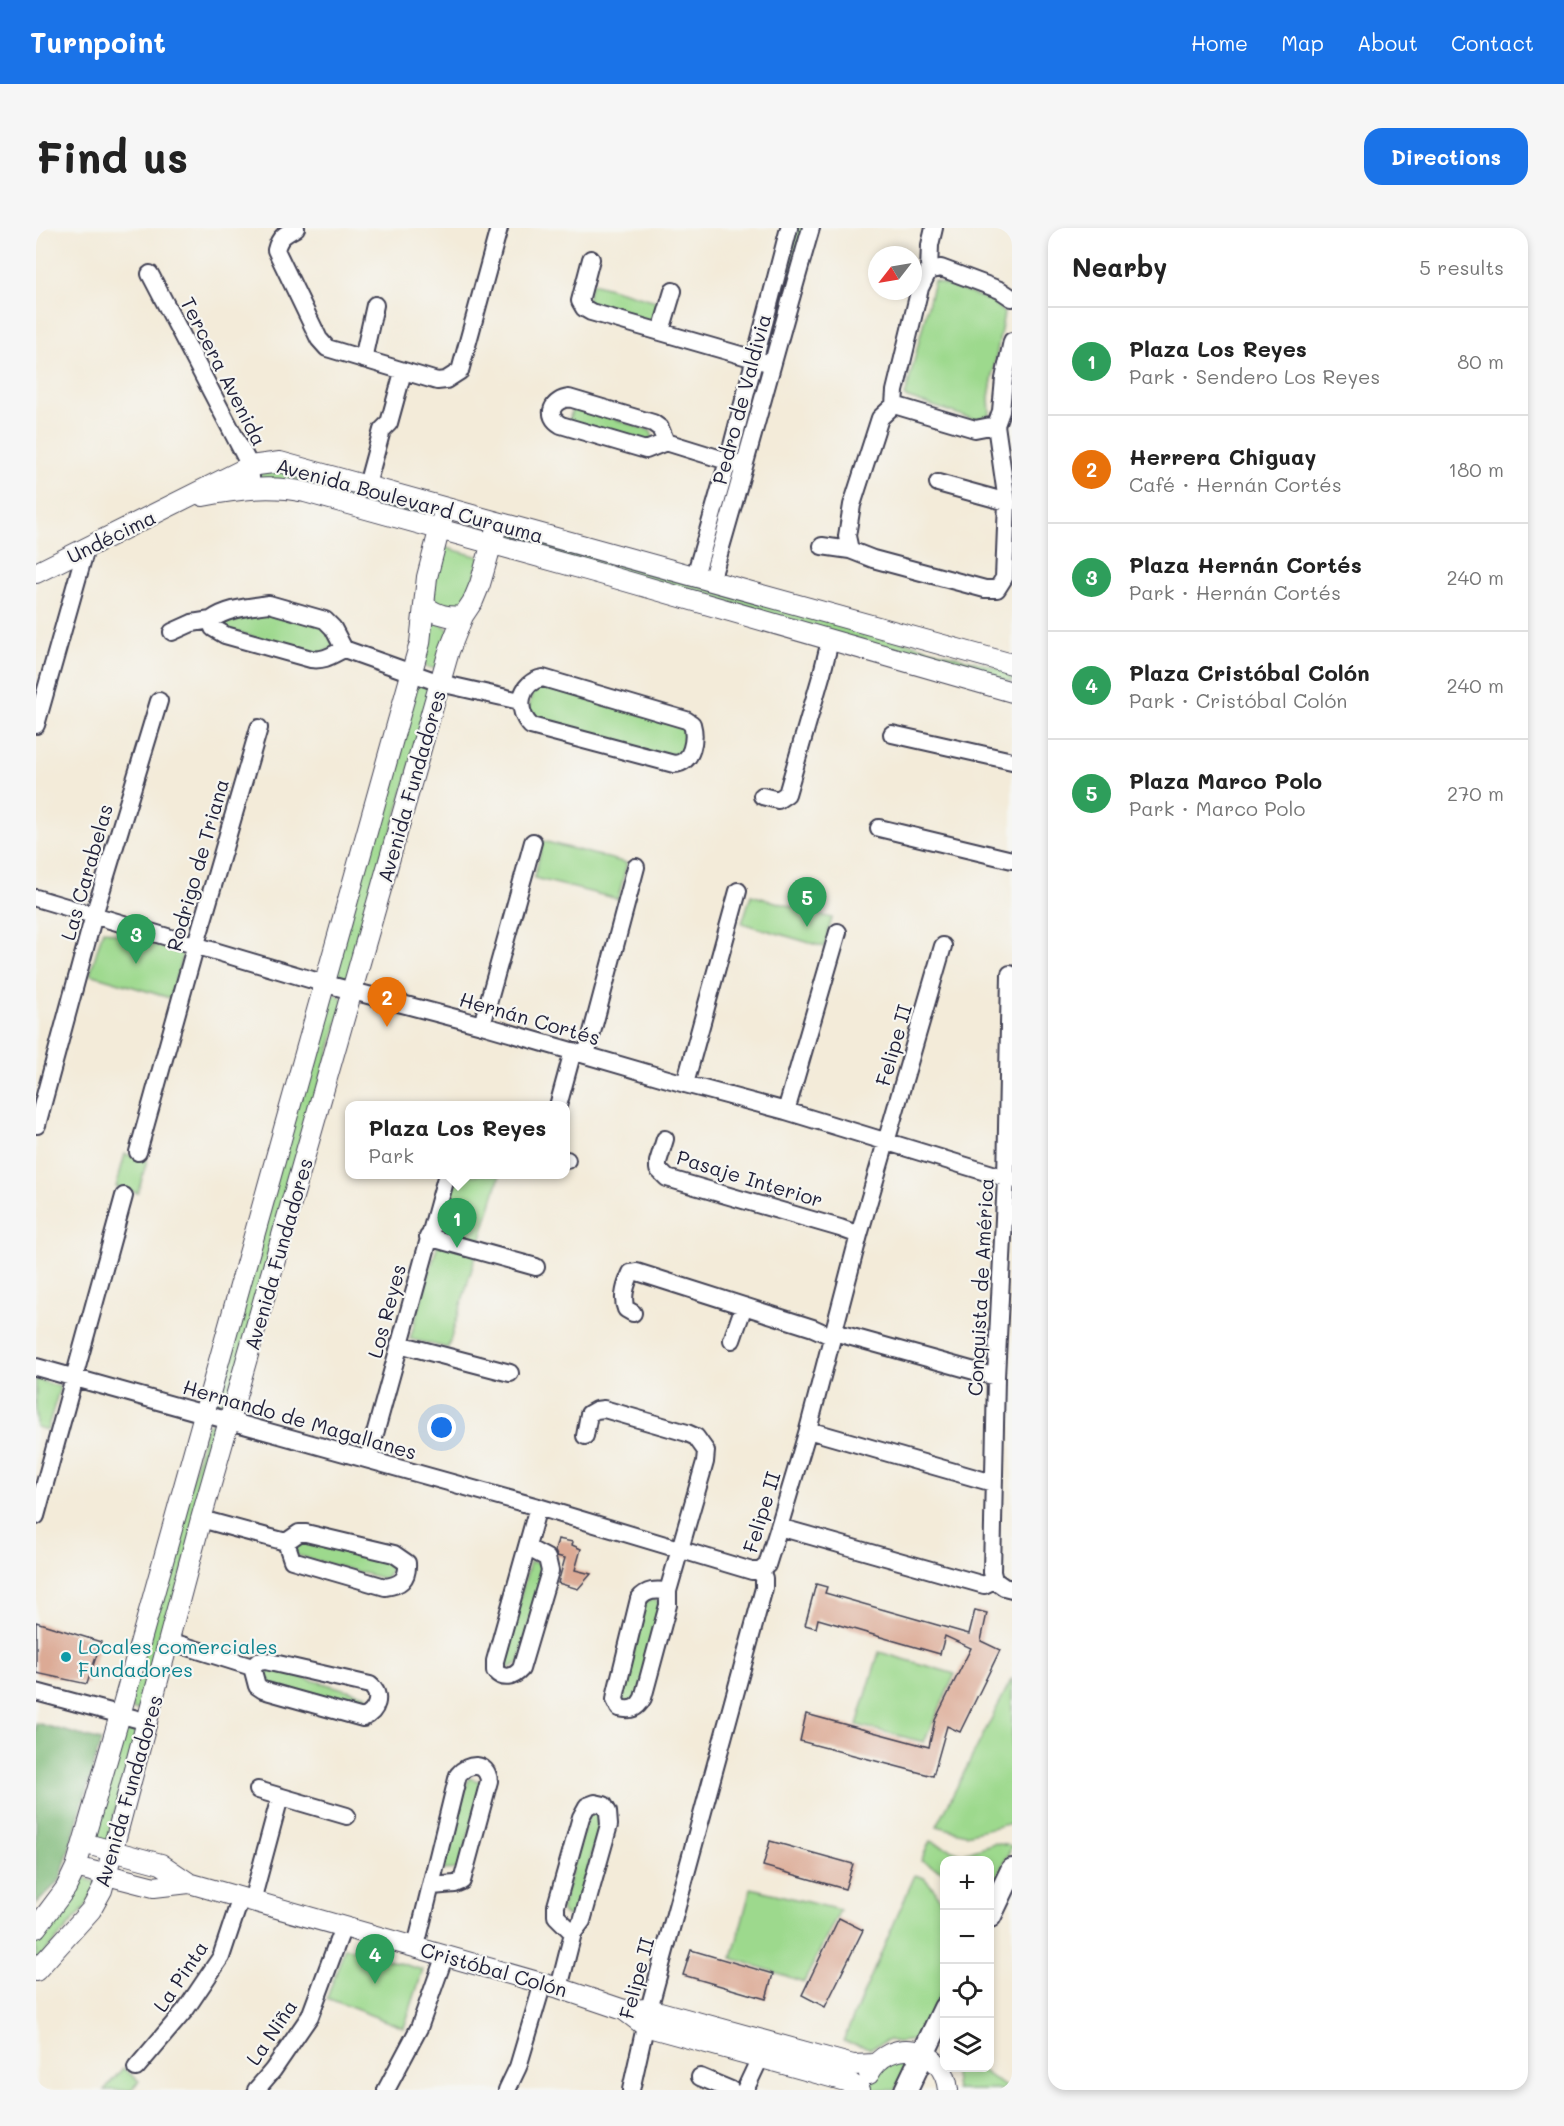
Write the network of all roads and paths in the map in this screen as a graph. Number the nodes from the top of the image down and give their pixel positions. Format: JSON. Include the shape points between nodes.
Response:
{"nodes":[{"id":1,"x":296,"y":228,"type":"edge"},
{"id":2,"x":499,"y":228,"type":"edge"},
{"id":3,"x":789,"y":228,"type":"edge"},
{"id":4,"x":811,"y":228,"type":"edge"},
{"id":5,"x":934,"y":228,"type":"edge"},
{"id":6,"x":591,"y":259,"type":"dead end"},
{"id":7,"x":929,"y":270,"type":"junction"},
{"id":8,"x":150,"y":274,"type":"dead end"},
{"id":9,"x":673,"y":291,"type":"dead end"},
{"id":10,"x":1012,"y":298,"type":"edge"},
{"id":11,"x":375,"y":305,"type":"dead end"},
{"id":12,"x":661,"y":331,"type":"junction"},
{"id":13,"x":1012,"y":341,"type":"edge"},
{"id":14,"x":754,"y":358,"type":"junction"},
{"id":15,"x":363,"y":359,"type":"junction"},
{"id":16,"x":771,"y":364,"type":"junction"},
{"id":17,"x":403,"y":372,"type":"junction"},
{"id":18,"x":1008,"y":381,"type":"edge"},
{"id":19,"x":894,"y":405,"type":"junction"},
{"id":20,"x":996,"y":425,"type":"junction"},
{"id":21,"x":666,"y":442,"type":"junction"},
{"id":22,"x":728,"y":461,"type":"junction"},
{"id":23,"x":250,"y":466,"type":"junction"},
{"id":24,"x":745,"y":466,"type":"junction"},
{"id":25,"x":938,"y":483,"type":"dead end"},
{"id":26,"x":372,"y":487,"type":"junction"},
{"id":27,"x":252,"y":489,"type":"junction"},
{"id":28,"x":186,"y":500,"type":"junction"},
{"id":29,"x":1007,"y":502,"type":"junction"},
{"id":30,"x":445,"y":508,"type":"junction"},
{"id":31,"x":498,"y":522,"type":"junction"},
{"id":32,"x":439,"y":530,"type":"junction"},
{"id":33,"x":492,"y":545,"type":"junction"},
{"id":34,"x":822,"y":546,"type":"dead end"},
{"id":35,"x":86,"y":548,"type":"junction"},
{"id":36,"x":850,"y":550,"type":"junction"},
{"id":37,"x":36,"y":573,"type":"edge"},
{"id":38,"x":703,"y":578,"type":"junction"},
{"id":39,"x":1005,"y":593,"type":"edge"},
{"id":40,"x":425,"y":606,"type":"junction"},
{"id":41,"x":463,"y":616,"type":"junction"},
{"id":42,"x":211,"y":620,"type":"junction"},
{"id":43,"x":172,"y":632,"type":"dead end"},
{"id":44,"x":830,"y":641,"type":"junction"},
{"id":45,"x":344,"y":649,"type":"junction"},
{"id":46,"x":1012,"y":664,"type":"edge"},
{"id":47,"x":412,"y":671,"type":"junction"},
{"id":48,"x":440,"y":683,"type":"junction"},
{"id":49,"x":1012,"y":692,"type":"edge"},
{"id":50,"x":159,"y":701,"type":"dead end"},
{"id":51,"x":520,"y":701,"type":"junction"},
{"id":52,"x":36,"y":725,"type":"edge"},
{"id":53,"x":259,"y":728,"type":"dead end"},
{"id":54,"x":892,"y":734,"type":"dead end"},
{"id":55,"x":1012,"y":761,"type":"edge"},
{"id":56,"x":762,"y":796,"type":"dead end"},
{"id":57,"x":879,"y":828,"type":"dead end"},
{"id":58,"x":533,"y":842,"type":"dead end"},
{"id":59,"x":1012,"y":860,"type":"edge"},
{"id":60,"x":636,"y":867,"type":"dead end"},
{"id":61,"x":738,"y":891,"type":"dead end"},
{"id":62,"x":36,"y":898,"type":"edge"},
{"id":63,"x":94,"y":915,"type":"junction"},
{"id":64,"x":838,"y":932,"type":"dead end"},
{"id":65,"x":196,"y":944,"type":"junction"},
{"id":66,"x":943,"y":946,"type":"dead end"},
{"id":67,"x":1010,"y":974,"type":"dead end"},
{"id":68,"x":326,"y":984,"type":"junction"},
{"id":69,"x":353,"y":991,"type":"junction"},
{"id":70,"x":482,"y":1025,"type":"junction"},
{"id":71,"x":579,"y":1053,"type":"junction"},
{"id":72,"x":685,"y":1084,"type":"junction"},
{"id":73,"x":560,"y":1101,"type":"edge"},
{"id":74,"x":786,"y":1111,"type":"junction"},
{"id":75,"x":37,"y":1125,"type":"edge"},
{"id":76,"x":665,"y":1139,"type":"dead end"},
{"id":77,"x":887,"y":1143,"type":"junction"},
{"id":78,"x":138,"y":1152,"type":"dead end"},
{"id":79,"x":445,"y":1179,"type":"edge"},
{"id":80,"x":1009,"y":1180,"type":"edge"},
{"id":81,"x":124,"y":1197,"type":"dead end"},
{"id":82,"x":859,"y":1235,"type":"junction"},
{"id":83,"x":428,"y":1237,"type":"junction"},
{"id":84,"x":536,"y":1267,"type":"dead end"},
{"id":85,"x":744,"y":1306,"type":"junction"},
{"id":86,"x":633,"y":1313,"type":"dead end"},
{"id":87,"x":834,"y":1334,"type":"junction"},
{"id":88,"x":732,"y":1340,"type":"dead end"},
{"id":89,"x":399,"y":1344,"type":"junction"},
{"id":90,"x":36,"y":1367,"type":"edge"},
{"id":91,"x":510,"y":1373,"type":"dead end"},
{"id":92,"x":996,"y":1377,"type":"junction"},
{"id":93,"x":75,"y":1378,"type":"junction"},
{"id":94,"x":203,"y":1413,"type":"junction"},
{"id":95,"x":231,"y":1421,"type":"junction"},
{"id":96,"x":808,"y":1430,"type":"junction"},
{"id":97,"x":585,"y":1436,"type":"dead end"},
{"id":98,"x":368,"y":1459,"type":"junction"},
{"id":99,"x":993,"y":1483,"type":"junction"},
{"id":100,"x":538,"y":1507,"type":"junction"},
{"id":101,"x":36,"y":1516,"type":"edge"},
{"id":102,"x":201,"y":1520,"type":"junction"},
{"id":103,"x":779,"y":1527,"type":"junction"},
{"id":104,"x":286,"y":1542,"type":"junction"},
{"id":105,"x":528,"y":1548,"type":"junction"},
{"id":106,"x":681,"y":1549,"type":"junction"},
{"id":107,"x":760,"y":1571,"type":"junction"},
{"id":108,"x":994,"y":1580,"type":"junction"},
{"id":109,"x":1012,"y":1589,"type":"edge"},
{"id":110,"x":668,"y":1591,"type":"junction"},
{"id":111,"x":170,"y":1641,"type":"junction"},
{"id":112,"x":252,"y":1667,"type":"junction"},
{"id":113,"x":36,"y":1692,"type":"edge"},
{"id":114,"x":120,"y":1715,"type":"junction"},
{"id":115,"x":148,"y":1722,"type":"junction"},
{"id":116,"x":258,"y":1790,"type":"dead end"},
{"id":117,"x":280,"y":1797,"type":"junction"},
{"id":118,"x":347,"y":1816,"type":"dead end"},
{"id":119,"x":83,"y":1843,"type":"junction"},
{"id":120,"x":113,"y":1851,"type":"junction"},
{"id":121,"x":76,"y":1867,"type":"junction"},
{"id":122,"x":1012,"y":1870,"type":"edge"},
{"id":123,"x":106,"y":1875,"type":"junction"},
{"id":124,"x":189,"y":1883,"type":"junction"},
{"id":125,"x":432,"y":1886,"type":"junction"},
{"id":126,"x":247,"y":1899,"type":"junction"},
{"id":127,"x":993,"y":1910,"type":"edge"},
{"id":128,"x":342,"y":1927,"type":"junction"},
{"id":129,"x":36,"y":1928,"type":"edge"},
{"id":130,"x":573,"y":1933,"type":"junction"},
{"id":131,"x":416,"y":1947,"type":"junction"},
{"id":132,"x":445,"y":1955,"type":"junction"},
{"id":133,"x":36,"y":1971,"type":"edge"},
{"id":134,"x":551,"y":1985,"type":"junction"},
{"id":135,"x":647,"y":2018,"type":"junction"},
{"id":136,"x":940,"y":2018,"type":"edge"},
{"id":137,"x":923,"y":2053,"type":"junction"},
{"id":138,"x":760,"y":2058,"type":"junction"},
{"id":139,"x":875,"y":2064,"type":"junction"},
{"id":140,"x":136,"y":2068,"type":"dead end"},
{"id":141,"x":700,"y":2077,"type":"dead end"},
{"id":142,"x":256,"y":2090,"type":"edge"},
{"id":143,"x":386,"y":2090,"type":"edge"},
{"id":144,"x":507,"y":2090,"type":"edge"},
{"id":145,"x":631,"y":2090,"type":"edge"},
{"id":146,"x":731,"y":2090,"type":"edge"},
{"id":147,"x":745,"y":2090,"type":"edge"},
{"id":148,"x":860,"y":2090,"type":"edge"},
{"id":149,"x":865,"y":2090,"type":"edge"},
{"id":150,"x":906,"y":2090,"type":"edge"},
{"id":151,"x":948,"y":2090,"type":"edge"}],
"edges":[{"from":1,"to":15,"type":"street","via":[[278,240],[276,250],[319,339],[327,348]]},
{"from":2,"to":17,"type":"street","via":[[459,371],[437,381]]},
{"from":3,"to":14,"type":"street","name":"Pedro de Valdivia"},
{"from":4,"to":16,"type":"street","name":"Pedro de Valdivia"},
{"from":5,"to":7,"type":"street"},
{"from":6,"to":12,"type":"street","via":[[580,301],[584,308]]},
{"from":7,"to":10,"type":"street","via":[[941,268]]},
{"from":7,"to":19,"type":"street","via":[[920,288]]},
{"from":8,"to":23,"type":"street","name":"Tercera Avenida"},
{"from":9,"to":12,"type":"street"},
{"from":11,"to":15,"type":"street"},
{"from":12,"to":14,"type":"street"},
{"from":13,"to":18,"type":"street"},
{"from":14,"to":16,"type":"street"},
{"from":14,"to":22,"type":"street","name":"Pedro de Valdivia"},
{"from":15,"to":17,"type":"street"},
{"from":16,"to":24,"type":"street","name":"Pedro de Valdivia"},
{"from":17,"to":26,"type":"street","via":[[389,423],[391,433]]},
{"from":18,"to":20,"type":"street"},
{"from":19,"to":20,"type":"street","via":[[975,429]]},
{"from":19,"to":36,"type":"street","via":[[880,418],[852,505],[847,536]]},
{"from":20,"to":29,"type":"street"},
{"from":21,"to":21,"type":"street","via":[[653,423],[569,398],[554,405],[554,421],[561,425],[646,450]]},
{"from":21,"to":22,"type":"street"},
{"from":22,"to":24,"type":"street"},
{"from":22,"to":38,"type":"street","name":"Pedro de Valdivia"},
{"from":23,"to":26,"type":"street","name":"Avenida Boulevard Curauma","via":[[280,462]]},
{"from":23,"to":27,"type":"street","name":"Tercera Avenida"},
{"from":23,"to":28,"type":"street","name":"Avenida Boulevard Curauma"},
{"from":24,"to":38,"type":"street","name":"Pedro de Valdivia"},
{"from":25,"to":29,"type":"street"},
{"from":26,"to":30,"type":"street","name":"Avenida Boulevard Curauma"},
{"from":27,"to":28,"type":"street","name":"Avenida Boulevard Curauma"},
{"from":27,"to":32,"type":"street","name":"Avenida Boulevard Curauma","via":[[305,492]]},
{"from":28,"to":35,"type":"street","name":"Undécima"},
{"from":29,"to":39,"type":"street"},
{"from":30,"to":31,"type":"street","name":"Avenida Boulevard Curauma"},
{"from":30,"to":32,"type":"street","name":"Avenida Fundadores"},
{"from":31,"to":33,"type":"street","name":"Avenida Fundadores"},
{"from":31,"to":38,"type":"street","name":"Avenida Boulevard Curauma"},
{"from":32,"to":33,"type":"street","name":"Avenida Boulevard Curauma"},
{"from":32,"to":40,"type":"street","name":"Avenida Fundadores","via":[[427,577]]},
{"from":33,"to":41,"type":"street","name":"Avenida Fundadores","via":[[480,584]]},
{"from":33,"to":44,"type":"street","name":"Avenida Boulevard Curauma"},
{"from":34,"to":36,"type":"street"},
{"from":35,"to":37,"type":"street","name":"Undécima"},
{"from":35,"to":52,"type":"street"},
{"from":36,"to":39,"type":"street"},
{"from":38,"to":46,"type":"street","name":"Avenida Boulevard Curauma"},
{"from":40,"to":41,"type":"street","via":[[440,615]]},
{"from":40,"to":47,"type":"street","name":"Avenida Fundadores"},
{"from":41,"to":48,"type":"street","name":"Avenida Fundadores"},
{"from":42,"to":43,"type":"street"},
{"from":42,"to":45,"type":"street","via":[[218,632],[311,659],[328,658]]},
{"from":42,"to":45,"type":"street","via":[[226,611],[269,604],[325,620]]},
{"from":44,"to":49,"type":"street","name":"Avenida Boulevard Curauma"},
{"from":44,"to":56,"type":"street","via":[[786,794],[778,800]]},
{"from":45,"to":47,"type":"street"},
{"from":47,"to":48,"type":"street"},
{"from":47,"to":68,"type":"street","name":"Avenida Fundadores"},
{"from":48,"to":51,"type":"street"},
{"from":48,"to":69,"type":"street","name":"Avenida Fundadores"},
{"from":50,"to":63,"type":"street","name":"Las Carabelas"},
{"from":51,"to":51,"type":"street","via":[[522,713],[531,726],[674,764],[687,758],[694,741],[692,724],[686,720],[552,680],[534,680]]},
{"from":53,"to":65,"type":"street","name":"Rodrigo de Triana"},
{"from":54,"to":55,"type":"street"},
{"from":57,"to":59,"type":"street"},
{"from":58,"to":70,"type":"street"},
{"from":60,"to":71,"type":"street"},
{"from":61,"to":72,"type":"street"},
{"from":62,"to":63,"type":"street","name":"Hernán Cortés"},
{"from":63,"to":65,"type":"street","name":"Hernán Cortés"},
{"from":63,"to":75,"type":"street","name":"Las Carabelas"},
{"from":64,"to":74,"type":"street"},
{"from":65,"to":68,"type":"street","name":"Hernán Cortés"},
{"from":65,"to":78,"type":"street","name":"Rodrigo de Triana"},
{"from":66,"to":77,"type":"street","name":"Felipe II"},
{"from":67,"to":80,"type":"street","name":"Conquista de América"},
{"from":68,"to":69,"type":"street","name":"Hernán Cortés"},
{"from":68,"to":94,"type":"street","name":"Avenida Fundadores"},
{"from":69,"to":70,"type":"street","name":"Hernán Cortés"},
{"from":69,"to":95,"type":"street","name":"Avenida Fundadores"},
{"from":70,"to":71,"type":"street","name":"Hernán Cortés"},
{"from":71,"to":72,"type":"street","name":"Hernán Cortés"},
{"from":71,"to":73,"type":"street"},
{"from":72,"to":74,"type":"street","name":"Hernán Cortés"},
{"from":74,"to":77,"type":"street","name":"Hernán Cortés"},
{"from":76,"to":82,"type":"street","name":"Pasaje Interior","via":[[658,1169],[667,1178]]},
{"from":77,"to":80,"type":"street","name":"Hernán Cortés"},
{"from":77,"to":82,"type":"street","name":"Felipe II"},
{"from":79,"to":83,"type":"street","name":"Los Reyes"},
{"from":80,"to":92,"type":"street","name":"Conquista de América"},
{"from":81,"to":93,"type":"street"},
{"from":82,"to":87,"type":"street","name":"Felipe II"},
{"from":83,"to":84,"type":"street"},
{"from":83,"to":89,"type":"street","name":"Los Reyes"},
{"from":85,"to":86,"type":"street","via":[[637,1272],[631,1273],[624,1292],[623,1304]]},
{"from":85,"to":87,"type":"street"},
{"from":85,"to":88,"type":"street"},
{"from":87,"to":92,"type":"street"},
{"from":87,"to":96,"type":"street","name":"Felipe II"},
{"from":89,"to":91,"type":"street"},
{"from":89,"to":98,"type":"street","name":"Los Reyes"},
{"from":90,"to":93,"type":"street","name":"Hernando de Magallanes"},
{"from":92,"to":99,"type":"street","name":"Conquista de América"},
{"from":93,"to":94,"type":"street","name":"Hernando de Magallanes"},
{"from":93,"to":101,"type":"street"},
{"from":94,"to":95,"type":"street","name":"Hernando de Magallanes"},
{"from":94,"to":114,"type":"street","name":"Avenida Fundadores"},
{"from":95,"to":98,"type":"street","name":"Hernando de Magallanes"},
{"from":95,"to":102,"type":"street","name":"Avenida Fundadores"},
{"from":96,"to":99,"type":"street"},
{"from":96,"to":103,"type":"street","name":"Felipe II"},
{"from":97,"to":106,"type":"street","via":[[589,1414],[604,1409],[687,1433],[702,1444],[705,1462]]},
{"from":98,"to":100,"type":"street","name":"Hernando de Magallanes"},
{"from":99,"to":108,"type":"street","name":"Conquista de América"},
{"from":100,"to":105,"type":"street"},
{"from":100,"to":106,"type":"street","name":"Hernando de Magallanes"},
{"from":102,"to":104,"type":"street"},
{"from":102,"to":111,"type":"street","name":"Avenida Fundadores"},
{"from":103,"to":107,"type":"street","name":"Felipe II","via":[[767,1565]]},
{"from":103,"to":108,"type":"street","via":[[984,1584]]},
{"from":104,"to":104,"type":"street","via":[[292,1560],[385,1587],[405,1579],[407,1563],[394,1554],[306,1533],[292,1536]]},
{"from":105,"to":105,"type":"street","via":[[495,1661],[498,1675],[509,1678],[521,1669],[550,1571],[547,1558]]},
{"from":106,"to":107,"type":"street","name":"Hernando de Magallanes"},
{"from":106,"to":110,"type":"street"},
{"from":107,"to":135,"type":"street","name":"Felipe II","via":[[764,1588]]},
{"from":108,"to":109,"type":"street"},
{"from":110,"to":110,"type":"street","via":[[651,1590],[639,1599],[616,1693],[619,1708],[634,1709],[643,1698],[668,1605]]},
{"from":111,"to":112,"type":"street"},
{"from":111,"to":115,"type":"street","name":"Avenida Fundadores"},
{"from":112,"to":112,"type":"street","via":[[257,1686],[278,1695],[363,1718],[376,1707],[378,1696],[370,1685],[275,1662],[258,1662]]},
{"from":113,"to":114,"type":"street"},
{"from":114,"to":115,"type":"street"},
{"from":114,"to":119,"type":"street","name":"Avenida Fundadores"},
{"from":115,"to":120,"type":"street","name":"Avenida Fundadores"},
{"from":116,"to":117,"type":"street"},
{"from":117,"to":118,"type":"street"},
{"from":117,"to":126,"type":"street","name":"La Pinta"},
{"from":119,"to":120,"type":"street","name":"Cristóbal Colón"},
{"from":119,"to":121,"type":"street","name":"Avenida Fundadores"},
{"from":120,"to":123,"type":"street","name":"Avenida Fundadores"},
{"from":120,"to":124,"type":"street","name":"Cristóbal Colón","via":[[161,1864]]},
{"from":121,"to":123,"type":"street","name":"Cristóbal Colón"},
{"from":121,"to":129,"type":"street","name":"Avenida Fundadores","via":[[66,1888]]},
{"from":122,"to":127,"type":"main road"},
{"from":123,"to":124,"type":"street","name":"Cristóbal Colón","via":[[154,1887]]},
{"from":123,"to":133,"type":"street","name":"Avenida Fundadores","via":[[91,1910]]},
{"from":124,"to":126,"type":"street","name":"Cristóbal Colón"},
{"from":125,"to":125,"type":"street","via":[[462,1881],[489,1780],[483,1768],[464,1768],[458,1775]]},
{"from":125,"to":131,"type":"street"},
{"from":126,"to":128,"type":"street","name":"Cristóbal Colón"},
{"from":126,"to":140,"type":"street","name":"La Pinta","via":[[221,1957],[186,2009]]},
{"from":128,"to":131,"type":"street","name":"Cristóbal Colón"},
{"from":128,"to":142,"type":"street","name":"La Niña","via":[[310,2016]]},
{"from":130,"to":130,"type":"street","via":[[582,1922],[609,1825],[604,1805],[595,1803],[587,1806],[580,1817],[556,1906],[556,1916]]},
{"from":130,"to":134,"type":"street"},
{"from":131,"to":132,"type":"street","name":"Cristóbal Colón"},
{"from":132,"to":134,"type":"street","name":"Cristóbal Colón"},
{"from":132,"to":143,"type":"street","via":[[419,2028]]},
{"from":134,"to":135,"type":"street","name":"Cristóbal Colón"},
{"from":134,"to":144,"type":"street"},
{"from":135,"to":138,"type":"street","name":"Cristóbal Colón"},
{"from":135,"to":139,"type":"street","name":"Cristóbal Colón","via":[[853,2065]]},
{"from":135,"to":145,"type":"street","name":"Felipe II"},
{"from":136,"to":137,"type":"main road"},
{"from":137,"to":139,"type":"street","via":[[897,2051]]},
{"from":137,"to":150,"type":"main road"},
{"from":137,"to":151,"type":"street","via":[[942,2071]]},
{"from":138,"to":147,"type":"street"},
{"from":138,"to":148,"type":"street","name":"Cristóbal Colón","via":[[849,2082]]},
{"from":139,"to":149,"type":"street"},
{"from":141,"to":146,"type":"street"}]}
